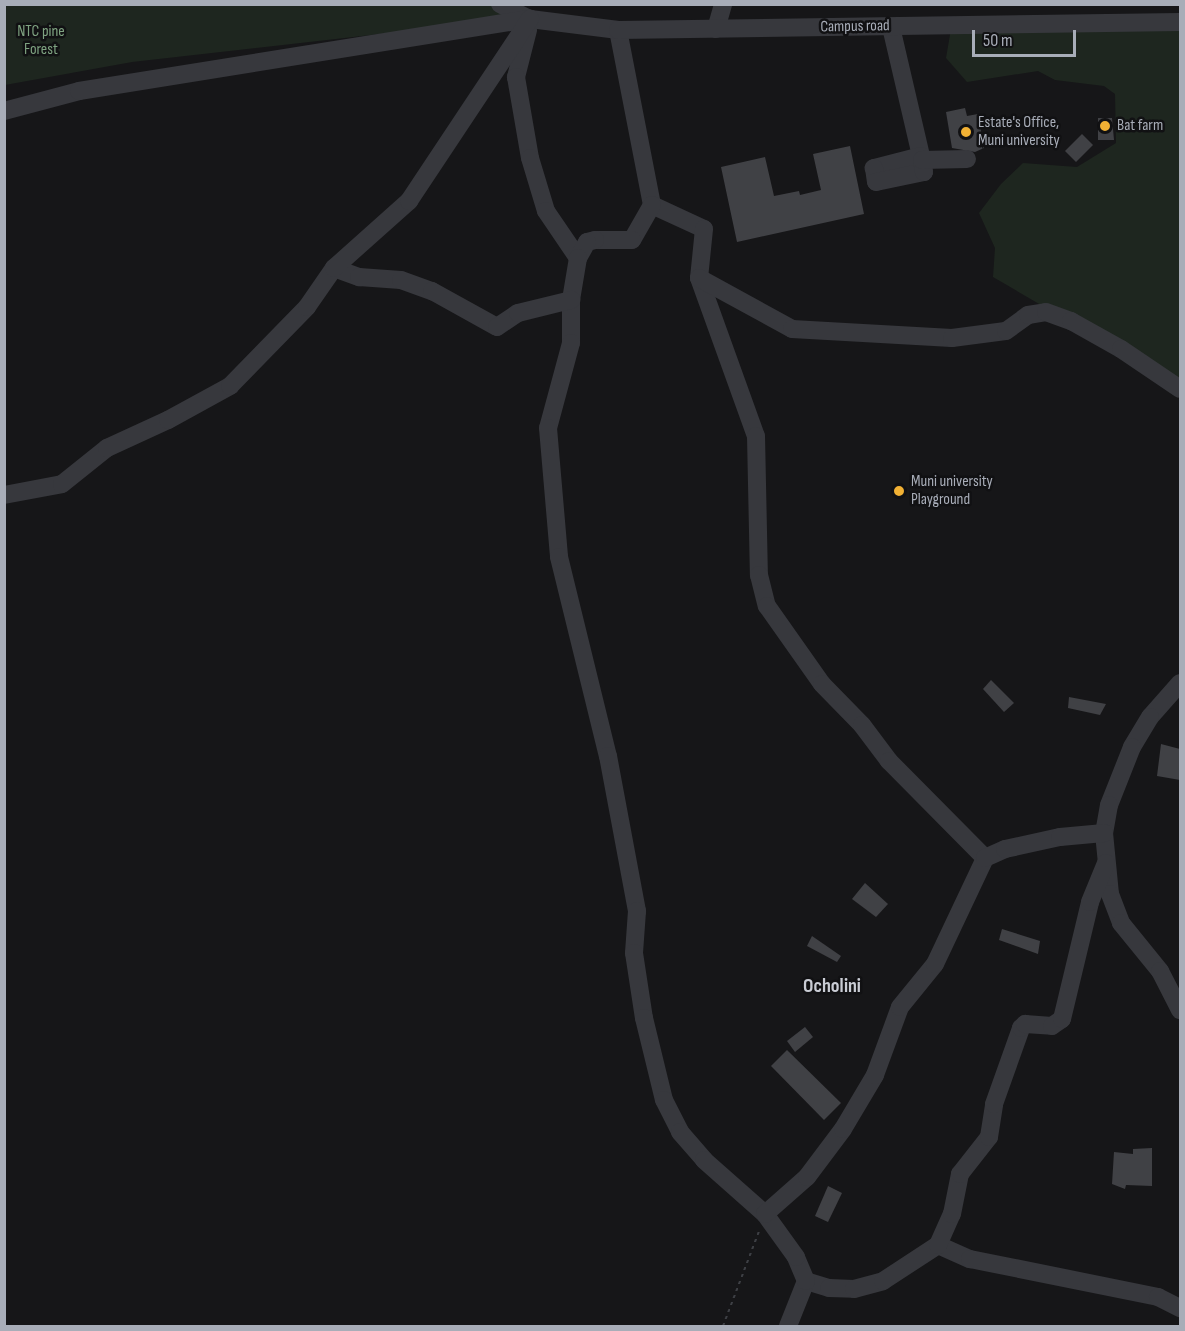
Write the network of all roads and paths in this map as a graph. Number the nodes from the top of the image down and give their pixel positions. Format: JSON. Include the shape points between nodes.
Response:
{"nodes":[{"id":1,"x":500,"y":4,"type":"edge"},
{"id":2,"x":723,"y":4,"type":"edge"},
{"id":3,"x":530,"y":19,"type":"junction"},
{"id":4,"x":1180,"y":22,"type":"edge"},
{"id":5,"x":891,"y":27,"type":"junction"},
{"id":6,"x":716,"y":29,"type":"junction"},
{"id":7,"x":618,"y":30,"type":"junction"},
{"id":8,"x":4,"y":111,"type":"edge"},
{"id":9,"x":967,"y":159,"type":"dead end"},
{"id":10,"x":652,"y":205,"type":"junction"},
{"id":11,"x":578,"y":258,"type":"junction"},
{"id":12,"x":334,"y":268,"type":"junction"},
{"id":13,"x":699,"y":278,"type":"junction"},
{"id":14,"x":571,"y":300,"type":"junction"},
{"id":15,"x":1180,"y":389,"type":"edge"},
{"id":16,"x":4,"y":495,"type":"edge"},
{"id":17,"x":1180,"y":683,"type":"edge"},
{"id":18,"x":1104,"y":833,"type":"junction"},
{"id":19,"x":985,"y":858,"type":"junction"},
{"id":20,"x":1106,"y":862,"type":"junction"},
{"id":21,"x":1180,"y":1010,"type":"edge"},
{"id":22,"x":765,"y":1214,"type":"junction"},
{"id":23,"x":938,"y":1245,"type":"junction"},
{"id":24,"x":806,"y":1281,"type":"junction"},
{"id":25,"x":1180,"y":1308,"type":"edge"},
{"id":26,"x":723,"y":1326,"type":"edge"},
{"id":27,"x":788,"y":1326,"type":"edge"}],
"edges":[{"from":1,"to":3,"type":"street"},
{"from":2,"to":6,"type":"street"},
{"from":3,"to":7,"type":"street","name":"Campus road"},
{"from":3,"to":8,"type":"street","via":[[79,91]]},
{"from":3,"to":11,"type":"street","via":[[516,77],[530,158],[546,211]]},
{"from":3,"to":12,"type":"street","via":[[408,201]]},
{"from":4,"to":5,"type":"street","name":"Campus road"},
{"from":5,"to":6,"type":"street","name":"Campus road"},
{"from":5,"to":9,"type":"street","via":[[921,156],[874,168],[876,182],[924,172],[922,160]]},
{"from":6,"to":7,"type":"street","name":"Campus road"},
{"from":7,"to":10,"type":"street"},
{"from":10,"to":11,"type":"street","via":[[632,240],[587,242]]},
{"from":10,"to":13,"type":"street","via":[[704,229]]},
{"from":11,"to":14,"type":"street"},
{"from":12,"to":14,"type":"street","via":[[359,277],[401,280],[432,291],[497,327],[518,313]]},
{"from":12,"to":16,"type":"street","via":[[307,307],[230,386],[107,448],[62,484]]},
{"from":13,"to":15,"type":"street","via":[[792,328],[952,338],[1006,332],[1028,315],[1046,312],[1121,349]]},
{"from":13,"to":19,"type":"street","via":[[756,436],[759,575],[767,606],[822,684],[862,725],[889,761]]},
{"from":14,"to":22,"type":"street","via":[[571,344],[548,428],[559,557],[608,756],[637,911],[634,953],[644,1018],[664,1100],[680,1132],[704,1160]]},
{"from":17,"to":18,"type":"street","via":[[1150,717],[1132,747],[1109,805]]},
{"from":18,"to":19,"type":"street","via":[[1060,837],[1005,849]]},
{"from":18,"to":20,"type":"street"},
{"from":19,"to":22,"type":"street","via":[[935,964],[900,1007],[875,1075],[843,1129],[807,1177]]},
{"from":20,"to":21,"type":"street","via":[[1110,894],[1121,923],[1160,971]]},
{"from":20,"to":23,"type":"street","via":[[1090,902],[1062,1018],[1052,1026],[1025,1024],[1021,1028],[994,1104],[989,1137],[960,1174],[952,1214]]},
{"from":22,"to":24,"type":"street","via":[[796,1257]]},
{"from":22,"to":26,"type":"path"},
{"from":23,"to":24,"type":"street","via":[[883,1281],[854,1289],[829,1288]]},
{"from":23,"to":25,"type":"street","via":[[970,1259],[1158,1297]]},
{"from":24,"to":27,"type":"street"}]}
